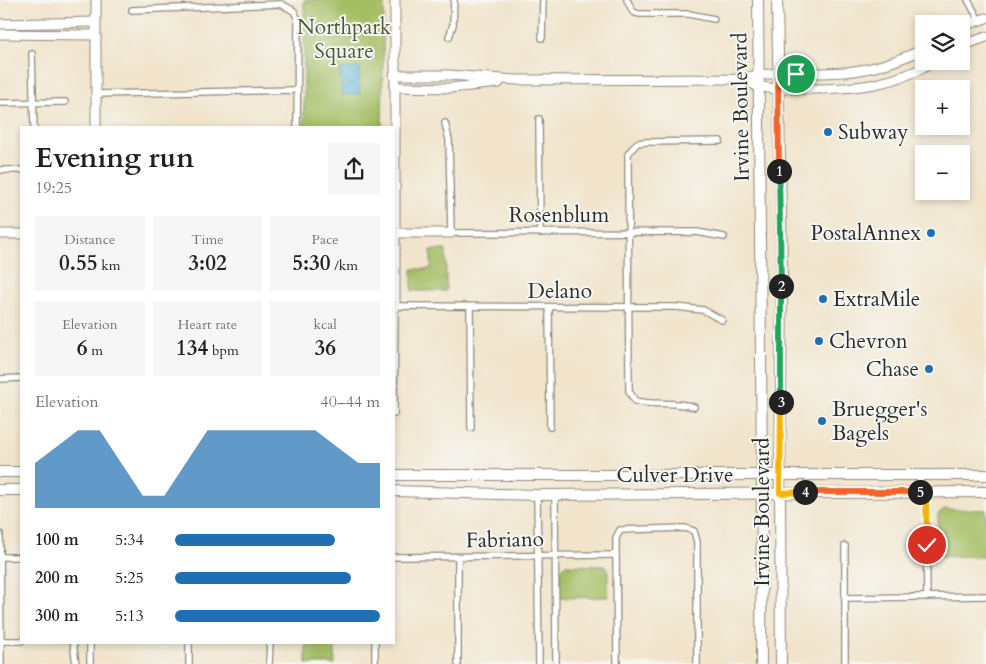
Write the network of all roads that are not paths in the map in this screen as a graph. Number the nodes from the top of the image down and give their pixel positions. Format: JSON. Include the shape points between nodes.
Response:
{"nodes":[{"id":1,"x":96,"y":0,"type":"edge"},
{"id":2,"x":395,"y":0,"type":"edge"},
{"id":3,"x":454,"y":0,"type":"edge"},
{"id":4,"x":543,"y":0,"type":"edge"},
{"id":5,"x":626,"y":0,"type":"edge"},
{"id":6,"x":758,"y":0,"type":"edge"},
{"id":7,"x":777,"y":0,"type":"edge"},
{"id":8,"x":968,"y":0,"type":"edge"},
{"id":9,"x":132,"y":10,"type":"dead end"},
{"id":10,"x":714,"y":19,"type":"dead end"},
{"id":11,"x":982,"y":19,"type":"edge"},
{"id":12,"x":95,"y":22,"type":"junction"},
{"id":13,"x":0,"y":24,"type":"edge"},
{"id":14,"x":970,"y":24,"type":"edge"},
{"id":15,"x":0,"y":34,"type":"edge"},
{"id":16,"x":95,"y":35,"type":"junction"},
{"id":17,"x":449,"y":37,"type":"dead end"},
{"id":18,"x":986,"y":37,"type":"edge"},
{"id":19,"x":542,"y":38,"type":"dead end"},
{"id":20,"x":970,"y":43,"type":"edge"},
{"id":21,"x":915,"y":53,"type":"edge"},
{"id":22,"x":32,"y":54,"type":"dead end"},
{"id":23,"x":919,"y":70,"type":"edge"},
{"id":24,"x":778,"y":73,"type":"junction"},
{"id":25,"x":759,"y":74,"type":"junction"},
{"id":26,"x":394,"y":75,"type":"junction"},
{"id":27,"x":740,"y":79,"type":"junction"},
{"id":28,"x":517,"y":80,"type":"junction"},
{"id":29,"x":394,"y":87,"type":"junction"},
{"id":30,"x":760,"y":88,"type":"junction"},
{"id":31,"x":779,"y":89,"type":"junction"},
{"id":32,"x":297,"y":90,"type":"junction"},
{"id":33,"x":95,"y":94,"type":"junction"},
{"id":34,"x":65,"y":102,"type":"dead end"},
{"id":35,"x":0,"y":103,"type":"edge"},
{"id":36,"x":34,"y":103,"type":"junction"},
{"id":37,"x":539,"y":119,"type":"dead end"},
{"id":38,"x":445,"y":123,"type":"dead end"},
{"id":39,"x":34,"y":126,"type":"edge"},
{"id":40,"x":96,"y":126,"type":"edge"},
{"id":41,"x":297,"y":126,"type":"edge"},
{"id":42,"x":394,"y":126,"type":"edge"},
{"id":43,"x":720,"y":140,"type":"dead end"},
{"id":44,"x":0,"y":170,"type":"edge"},
{"id":45,"x":20,"y":170,"type":"edge"},
{"id":46,"x":629,"y":232,"type":"junction"},
{"id":47,"x":395,"y":233,"type":"edge"},
{"id":48,"x":451,"y":233,"type":"junction"},
{"id":49,"x":540,"y":233,"type":"junction"},
{"id":50,"x":0,"y":234,"type":"edge"},
{"id":51,"x":20,"y":234,"type":"edge"},
{"id":52,"x":724,"y":237,"type":"dead end"},
{"id":53,"x":395,"y":306,"type":"edge"},
{"id":54,"x":470,"y":306,"type":"junction"},
{"id":55,"x":549,"y":307,"type":"junction"},
{"id":56,"x":628,"y":307,"type":"junction"},
{"id":57,"x":722,"y":320,"type":"dead end"},
{"id":58,"x":20,"y":378,"type":"edge"},
{"id":59,"x":0,"y":379,"type":"edge"},
{"id":60,"x":694,"y":407,"type":"dead end"},
{"id":61,"x":550,"y":427,"type":"dead end"},
{"id":62,"x":471,"y":428,"type":"dead end"},
{"id":63,"x":0,"y":472,"type":"edge"},
{"id":64,"x":20,"y":472,"type":"edge"},
{"id":65,"x":395,"y":475,"type":"edge"},
{"id":66,"x":986,"y":475,"type":"edge"},
{"id":67,"x":762,"y":476,"type":"junction"},
{"id":68,"x":780,"y":476,"type":"junction"},
{"id":69,"x":0,"y":490,"type":"edge"},
{"id":70,"x":20,"y":490,"type":"edge"},
{"id":71,"x":395,"y":491,"type":"edge"},
{"id":72,"x":926,"y":492,"type":"junction"},
{"id":73,"x":986,"y":492,"type":"edge"},
{"id":74,"x":762,"y":493,"type":"junction"},
{"id":75,"x":780,"y":493,"type":"junction"},
{"id":76,"x":537,"y":495,"type":"junction"},
{"id":77,"x":555,"y":495,"type":"junction"},
{"id":78,"x":0,"y":534,"type":"edge"},
{"id":79,"x":845,"y":546,"type":"dead end"},
{"id":80,"x":616,"y":555,"type":"junction"},
{"id":81,"x":538,"y":556,"type":"junction"},
{"id":82,"x":556,"y":556,"type":"junction"},
{"id":83,"x":1,"y":557,"type":"edge"},
{"id":84,"x":20,"y":557,"type":"edge"},
{"id":85,"x":395,"y":557,"type":"edge"},
{"id":86,"x":458,"y":558,"type":"junction"},
{"id":87,"x":986,"y":596,"type":"edge"},
{"id":88,"x":927,"y":597,"type":"junction"},
{"id":89,"x":845,"y":598,"type":"junction"},
{"id":90,"x":1,"y":641,"type":"junction"},
{"id":91,"x":20,"y":641,"type":"edge"},
{"id":92,"x":73,"y":644,"type":"edge"},
{"id":93,"x":90,"y":644,"type":"edge"},
{"id":94,"x":189,"y":644,"type":"edge"},
{"id":95,"x":270,"y":644,"type":"edge"},
{"id":96,"x":375,"y":644,"type":"edge"},
{"id":97,"x":1,"y":664,"type":"edge"},
{"id":98,"x":76,"y":664,"type":"edge"},
{"id":99,"x":90,"y":664,"type":"edge"},
{"id":100,"x":189,"y":664,"type":"edge"},
{"id":101,"x":269,"y":664,"type":"edge"},
{"id":102,"x":375,"y":664,"type":"edge"},
{"id":103,"x":458,"y":664,"type":"edge"},
{"id":104,"x":539,"y":664,"type":"edge"},
{"id":105,"x":556,"y":664,"type":"edge"},
{"id":106,"x":617,"y":664,"type":"edge"},
{"id":107,"x":697,"y":664,"type":"edge"},
{"id":108,"x":760,"y":664,"type":"edge"},
{"id":109,"x":782,"y":664,"type":"edge"},
{"id":110,"x":845,"y":664,"type":"edge"}],
"edges":[{"from":1,"to":12,"type":"street"},
{"from":2,"to":26,"type":"street"},
{"from":3,"to":17,"type":"street"},
{"from":4,"to":19,"type":"street"},
{"from":5,"to":10,"type":"street","via":[[633,12],[639,14],[689,14]]},
{"from":6,"to":25,"type":"main road","name":"Irvine Boulevard"},
{"from":7,"to":24,"type":"main road","name":"Irvine Boulevard"},
{"from":8,"to":11,"type":"street"},
{"from":9,"to":32,"type":"street","via":[[282,4],[294,11],[298,20]]},
{"from":11,"to":14,"type":"street"},
{"from":12,"to":13,"type":"street"},
{"from":12,"to":16,"type":"street"},
{"from":15,"to":16,"type":"street"},
{"from":16,"to":33,"type":"street"},
{"from":18,"to":20,"type":"street"},
{"from":21,"to":24,"type":"street","via":[[854,71]]},
{"from":22,"to":36,"type":"street"},
{"from":23,"to":31,"type":"street","via":[[906,77],[853,89]]},
{"from":24,"to":25,"type":"street"},
{"from":24,"to":31,"type":"main road","name":"Irvine Boulevard"},
{"from":25,"to":27,"type":"street"},
{"from":25,"to":30,"type":"main road","name":"Irvine Boulevard"},
{"from":26,"to":28,"type":"street"},
{"from":26,"to":29,"type":"street"},
{"from":27,"to":28,"type":"street"},
{"from":27,"to":30,"type":"street"},
{"from":28,"to":29,"type":"street","via":[[450,88]]},
{"from":29,"to":42,"type":"street"},
{"from":30,"to":31,"type":"street"},
{"from":30,"to":67,"type":"main road","name":"Irvine Boulevard"},
{"from":31,"to":68,"type":"main road","name":"Irvine Boulevard","via":[[782,273]]},
{"from":32,"to":33,"type":"street"},
{"from":32,"to":41,"type":"street"},
{"from":33,"to":40,"type":"street"},
{"from":34,"to":36,"type":"street"},
{"from":35,"to":36,"type":"street"},
{"from":36,"to":39,"type":"street"},
{"from":37,"to":49,"type":"street"},
{"from":38,"to":48,"type":"street","via":[[449,140]]},
{"from":43,"to":46,"type":"street","via":[[645,142],[632,147],[628,154]]},
{"from":44,"to":45,"type":"street"},
{"from":46,"to":49,"type":"street","name":"Rosenblum"},
{"from":46,"to":52,"type":"street","name":"Rosenblum","via":[[697,232]]},
{"from":46,"to":56,"type":"street"},
{"from":47,"to":48,"type":"street","name":"Rosenblum"},
{"from":48,"to":49,"type":"street","name":"Rosenblum"},
{"from":50,"to":51,"type":"street"},
{"from":53,"to":54,"type":"street","name":"Delano"},
{"from":54,"to":55,"type":"street","name":"Delano"},
{"from":54,"to":62,"type":"street"},
{"from":55,"to":56,"type":"street","name":"Delano"},
{"from":55,"to":61,"type":"street"},
{"from":56,"to":57,"type":"street","name":"Delano","via":[[693,308]]},
{"from":56,"to":60,"type":"street","via":[[628,384],[631,397],[644,403],[667,402]]},
{"from":58,"to":59,"type":"street"},
{"from":63,"to":64,"type":"main road"},
{"from":65,"to":67,"type":"main road","name":"Culver Drive"},
{"from":66,"to":68,"type":"main road","name":"Culver Drive"},
{"from":67,"to":68,"type":"main road","name":"Culver Drive"},
{"from":67,"to":74,"type":"main road","name":"Irvine Boulevard"},
{"from":68,"to":75,"type":"main road","name":"Irvine Boulevard"},
{"from":69,"to":70,"type":"main road"},
{"from":71,"to":76,"type":"main road","name":"Culver Drive"},
{"from":72,"to":73,"type":"main road","name":"Culver Drive"},
{"from":72,"to":75,"type":"main road","name":"Culver Drive"},
{"from":72,"to":88,"type":"street"},
{"from":74,"to":75,"type":"main road","name":"Culver Drive"},
{"from":74,"to":77,"type":"main road","name":"Culver Drive"},
{"from":74,"to":108,"type":"main road","name":"Irvine Boulevard"},
{"from":75,"to":109,"type":"main road","name":"Irvine Boulevard"},
{"from":76,"to":77,"type":"main road","name":"Culver Drive"},
{"from":76,"to":81,"type":"street"},
{"from":77,"to":82,"type":"street"},
{"from":78,"to":83,"type":"street"},
{"from":79,"to":89,"type":"street"},
{"from":80,"to":82,"type":"street","name":"Fabriano"},
{"from":80,"to":106,"type":"street"},
{"from":80,"to":107,"type":"street","via":[[616,538],[620,530],[685,528],[694,532],[697,542]]},
{"from":81,"to":82,"type":"street","name":"Fabriano"},
{"from":81,"to":86,"type":"street","name":"Fabriano"},
{"from":81,"to":104,"type":"street"},
{"from":82,"to":105,"type":"street"},
{"from":83,"to":84,"type":"street"},
{"from":83,"to":90,"type":"street"},
{"from":85,"to":86,"type":"street","name":"Fabriano"},
{"from":86,"to":103,"type":"street"},
{"from":87,"to":88,"type":"street"},
{"from":88,"to":89,"type":"street"},
{"from":89,"to":110,"type":"street"},
{"from":90,"to":91,"type":"street"},
{"from":90,"to":97,"type":"street"},
{"from":92,"to":98,"type":"street"},
{"from":93,"to":99,"type":"street"},
{"from":94,"to":100,"type":"street"},
{"from":95,"to":101,"type":"street"},
{"from":96,"to":102,"type":"street"}]}
